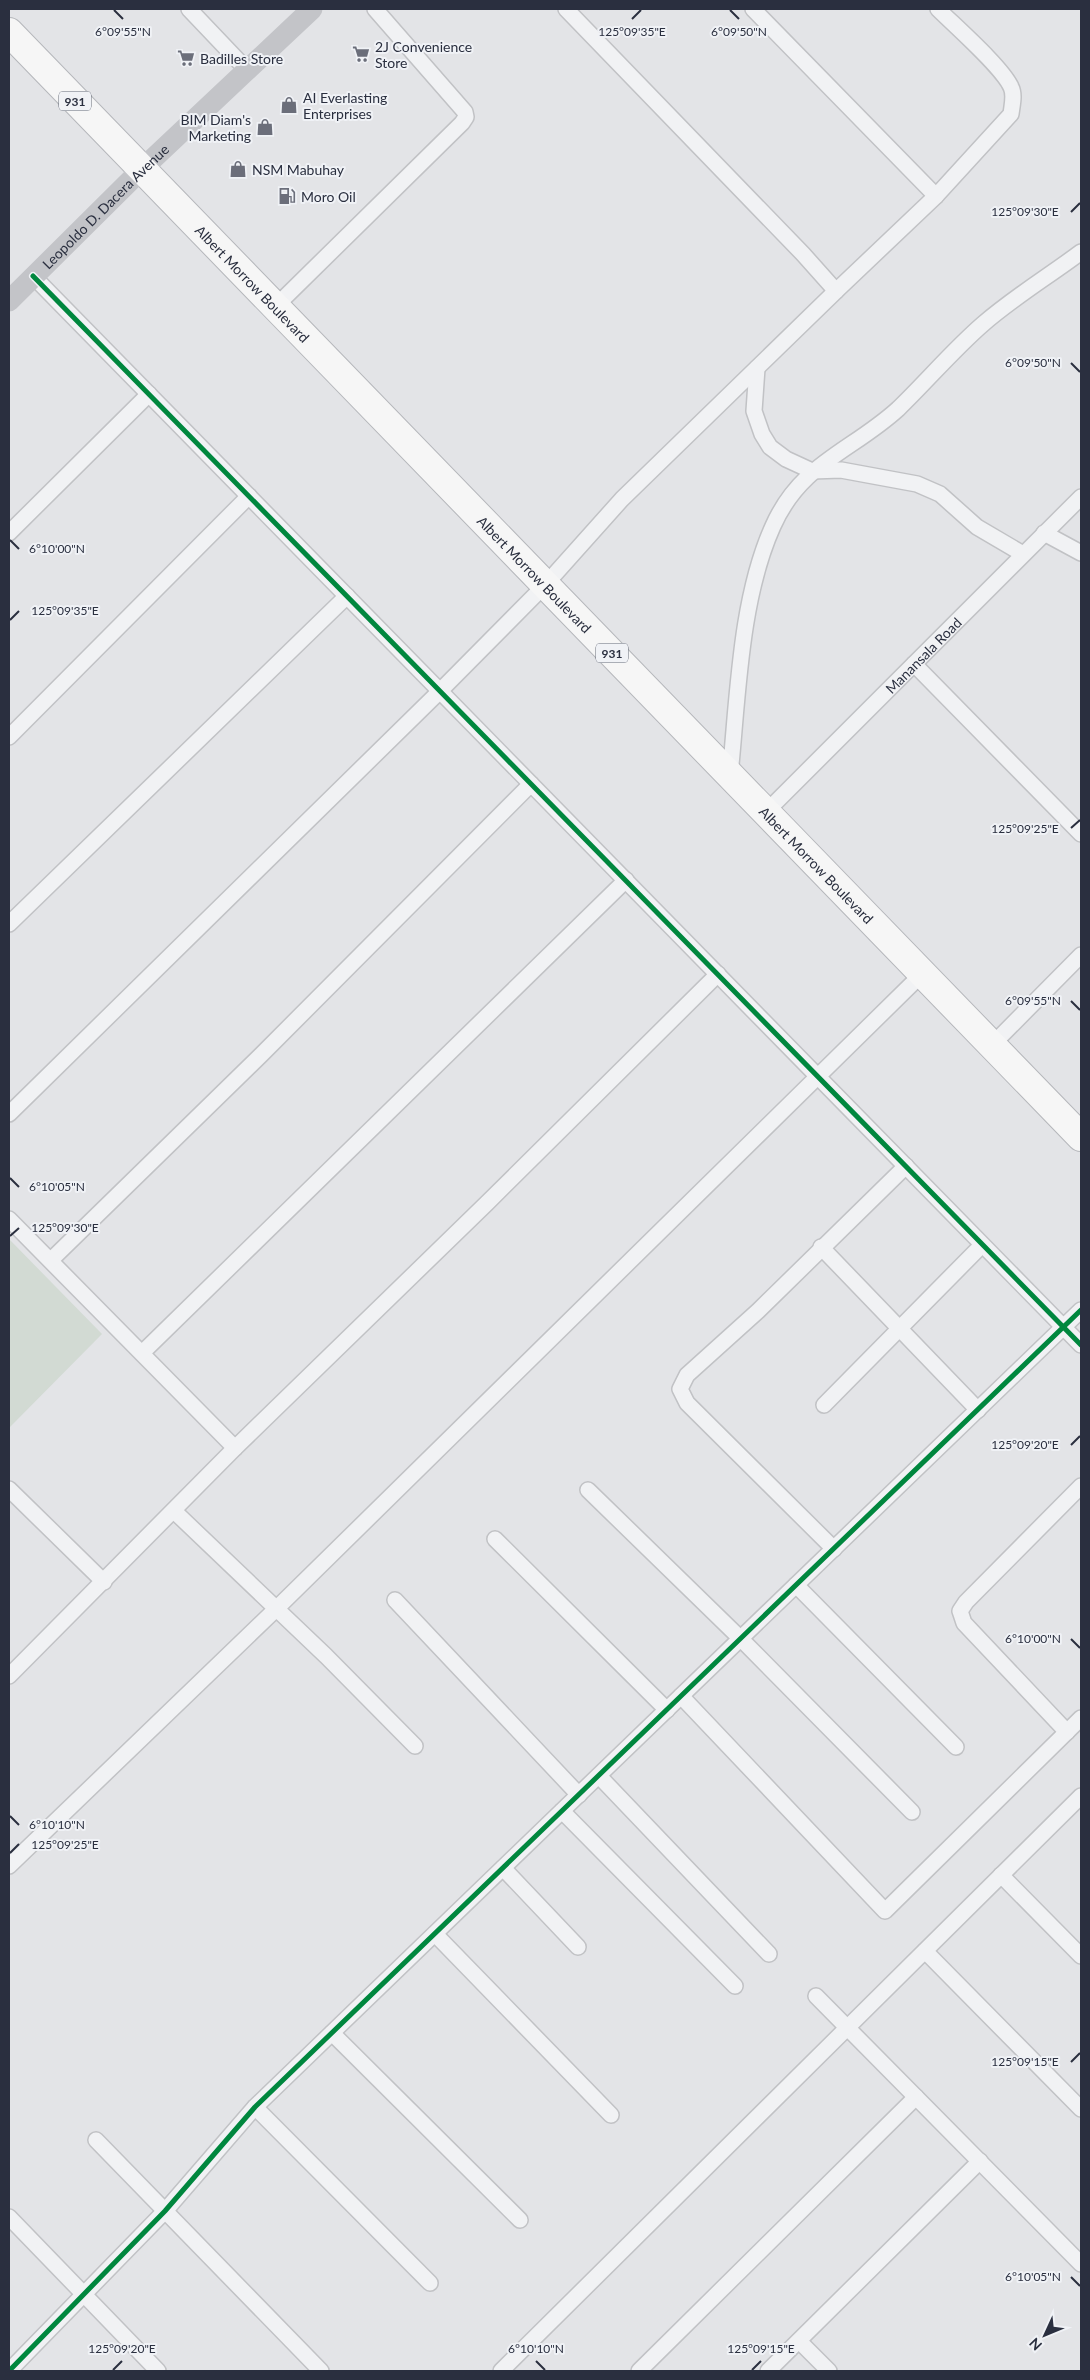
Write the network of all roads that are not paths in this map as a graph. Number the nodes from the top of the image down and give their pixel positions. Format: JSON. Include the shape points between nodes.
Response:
{"nodes":[{"id":1,"x":189,"y":9,"type":"edge"},
{"id":2,"x":312,"y":9,"type":"edge"},
{"id":3,"x":374,"y":9,"type":"edge"},
{"id":4,"x":566,"y":9,"type":"edge"},
{"id":5,"x":753,"y":9,"type":"edge"},
{"id":6,"x":938,"y":9,"type":"edge"},
{"id":7,"x":9,"y":32,"type":"edge"},
{"id":8,"x":248,"y":71,"type":"junction"},
{"id":9,"x":142,"y":169,"type":"junction"},
{"id":10,"x":936,"y":196,"type":"junction"},
{"id":11,"x":1081,"y":252,"type":"edge"},
{"id":12,"x":33,"y":276,"type":"junction"},
{"id":13,"x":836,"y":291,"type":"junction"},
{"id":14,"x":9,"y":300,"type":"edge"},
{"id":15,"x":276,"y":306,"type":"junction"},
{"id":16,"x":757,"y":368,"type":"junction"},
{"id":17,"x":149,"y":394,"type":"junction"},
{"id":18,"x":812,"y":471,"type":"junction"},
{"id":19,"x":249,"y":496,"type":"junction"},
{"id":20,"x":1081,"y":497,"type":"edge"},
{"id":21,"x":1044,"y":532,"type":"junction"},
{"id":22,"x":9,"y":533,"type":"edge"},
{"id":23,"x":1081,"y":553,"type":"edge"},
{"id":24,"x":1023,"y":554,"type":"junction"},
{"id":25,"x":546,"y":584,"type":"junction"},
{"id":26,"x":347,"y":596,"type":"junction"},
{"id":27,"x":914,"y":664,"type":"junction"},
{"id":28,"x":440,"y":691,"type":"junction"},
{"id":29,"x":9,"y":737,"type":"edge"},
{"id":30,"x":730,"y":775,"type":"junction"},
{"id":31,"x":531,"y":784,"type":"junction"},
{"id":32,"x":766,"y":812,"type":"junction"},
{"id":33,"x":1081,"y":834,"type":"edge"},
{"id":34,"x":626,"y":880,"type":"junction"},
{"id":35,"x":9,"y":924,"type":"edge"},
{"id":36,"x":1081,"y":955,"type":"edge"},
{"id":37,"x":922,"y":973,"type":"junction"},
{"id":38,"x":718,"y":974,"type":"junction"},
{"id":39,"x":992,"y":1045,"type":"junction"},
{"id":40,"x":818,"y":1076,"type":"junction"},
{"id":41,"x":9,"y":1114,"type":"edge"},
{"id":42,"x":1081,"y":1137,"type":"edge"},
{"id":43,"x":906,"y":1166,"type":"junction"},
{"id":44,"x":9,"y":1219,"type":"edge"},
{"id":45,"x":982,"y":1245,"type":"junction"},
{"id":46,"x":822,"y":1247,"type":"junction"},
{"id":47,"x":51,"y":1260,"type":"junction"},
{"id":48,"x":1081,"y":1310,"type":"edge"},
{"id":49,"x":900,"y":1326,"type":"junction"},
{"id":50,"x":1064,"y":1327,"type":"junction"},
{"id":51,"x":1081,"y":1345,"type":"edge"},
{"id":52,"x":142,"y":1353,"type":"junction"},
{"id":53,"x":824,"y":1405,"type":"dead end"},
{"id":54,"x":978,"y":1410,"type":"junction"},
{"id":55,"x":235,"y":1448,"type":"junction"},
{"id":56,"x":1081,"y":1486,"type":"edge"},
{"id":57,"x":588,"y":1490,"type":"dead end"},
{"id":58,"x":10,"y":1494,"type":"edge"},
{"id":59,"x":174,"y":1511,"type":"junction"},
{"id":60,"x":496,"y":1538,"type":"dead end"},
{"id":61,"x":834,"y":1549,"type":"junction"},
{"id":62,"x":104,"y":1582,"type":"junction"},
{"id":63,"x":796,"y":1585,"type":"junction"},
{"id":64,"x":395,"y":1600,"type":"dead end"},
{"id":65,"x":276,"y":1609,"type":"junction"},
{"id":66,"x":741,"y":1639,"type":"junction"},
{"id":67,"x":9,"y":1676,"type":"edge"},
{"id":68,"x":681,"y":1696,"type":"junction"},
{"id":69,"x":667,"y":1710,"type":"junction"},
{"id":70,"x":1081,"y":1718,"type":"edge"},
{"id":71,"x":1068,"y":1732,"type":"junction"},
{"id":72,"x":414,"y":1746,"type":"dead end"},
{"id":73,"x":956,"y":1748,"type":"dead end"},
{"id":74,"x":599,"y":1776,"type":"junction"},
{"id":75,"x":579,"y":1795,"type":"junction"},
{"id":76,"x":1080,"y":1801,"type":"edge"},
{"id":77,"x":562,"y":1811,"type":"junction"},
{"id":78,"x":912,"y":1812,"type":"dead end"},
{"id":79,"x":9,"y":1866,"type":"edge"},
{"id":80,"x":503,"y":1868,"type":"junction"},
{"id":81,"x":1001,"y":1875,"type":"junction"},
{"id":82,"x":434,"y":1934,"type":"junction"},
{"id":83,"x":578,"y":1947,"type":"dead end"},
{"id":84,"x":925,"y":1951,"type":"junction"},
{"id":85,"x":769,"y":1954,"type":"dead end"},
{"id":86,"x":1081,"y":1956,"type":"edge"},
{"id":87,"x":735,"y":1986,"type":"dead end"},
{"id":88,"x":816,"y":1996,"type":"dead end"},
{"id":89,"x":848,"y":2028,"type":"junction"},
{"id":90,"x":332,"y":2033,"type":"junction"},
{"id":91,"x":916,"y":2097,"type":"junction"},
{"id":92,"x":255,"y":2108,"type":"junction"},
{"id":93,"x":1081,"y":2109,"type":"edge"},
{"id":94,"x":610,"y":2115,"type":"dead end"},
{"id":95,"x":96,"y":2140,"type":"dead end"},
{"id":96,"x":980,"y":2161,"type":"junction"},
{"id":97,"x":165,"y":2211,"type":"junction"},
{"id":98,"x":9,"y":2217,"type":"edge"},
{"id":99,"x":520,"y":2220,"type":"dead end"},
{"id":100,"x":1081,"y":2264,"type":"edge"},
{"id":101,"x":430,"y":2283,"type":"dead end"},
{"id":102,"x":84,"y":2294,"type":"junction"},
{"id":103,"x":799,"y":2341,"type":"junction"},
{"id":104,"x":16,"y":2369,"type":"edge"},
{"id":105,"x":158,"y":2371,"type":"edge"},
{"id":106,"x":321,"y":2371,"type":"edge"},
{"id":107,"x":501,"y":2371,"type":"edge"},
{"id":108,"x":638,"y":2371,"type":"edge"},
{"id":109,"x":768,"y":2371,"type":"edge"},
{"id":110,"x":829,"y":2371,"type":"edge"}],
"edges":[{"from":1,"to":8,"type":"street"},
{"from":2,"to":8,"type":"main road","name":"Leopoldo D. Dacera Avenue"},
{"from":3,"to":15,"type":"street","via":[[466,117]]},
{"from":4,"to":13,"type":"street"},
{"from":5,"to":10,"type":"street"},
{"from":6,"to":10,"type":"street","via":[[1011,87],[1013,101],[1011,114]]},
{"from":7,"to":9,"type":"highway","name":"Albert Morrow Boulevard","number":"931"},
{"from":8,"to":9,"type":"main road","name":"Leopoldo D. Dacera Avenue"},
{"from":9,"to":12,"type":"main road","name":"Leopoldo D. Dacera Avenue"},
{"from":9,"to":15,"type":"highway","name":"Albert Morrow Boulevard","number":"931"},
{"from":10,"to":13,"type":"street"},
{"from":11,"to":18,"type":"street","via":[[984,323],[896,410]]},
{"from":12,"to":14,"type":"main road","name":"Leopoldo D. Dacera Avenue"},
{"from":12,"to":17,"type":"street"},
{"from":13,"to":16,"type":"street"},
{"from":15,"to":25,"type":"highway","name":"Albert Morrow Boulevard","number":"931"},
{"from":16,"to":18,"type":"street","via":[[754,411],[762,434],[770,447],[786,459]]},
{"from":16,"to":25,"type":"street","via":[[622,500]]},
{"from":17,"to":19,"type":"street"},
{"from":17,"to":22,"type":"street"},
{"from":18,"to":24,"type":"street","via":[[841,470],[917,484],[940,494],[977,527]]},
{"from":18,"to":30,"type":"street","via":[[786,501],[761,555],[745,631]]},
{"from":19,"to":26,"type":"street"},
{"from":19,"to":29,"type":"street"},
{"from":20,"to":21,"type":"street","name":"Manansala Road"},
{"from":21,"to":23,"type":"street"},
{"from":21,"to":24,"type":"street","name":"Manansala Road"},
{"from":24,"to":27,"type":"street","name":"Manansala Road"},
{"from":25,"to":28,"type":"street"},
{"from":25,"to":30,"type":"highway","name":"Albert Morrow Boulevard","number":"931"},
{"from":26,"to":28,"type":"street"},
{"from":26,"to":35,"type":"street"},
{"from":27,"to":32,"type":"street","name":"Manansala Road"},
{"from":27,"to":33,"type":"street"},
{"from":28,"to":31,"type":"street"},
{"from":28,"to":41,"type":"street"},
{"from":30,"to":32,"type":"highway","name":"Albert Morrow Boulevard","number":"931"},
{"from":31,"to":34,"type":"street"},
{"from":31,"to":47,"type":"street"},
{"from":32,"to":37,"type":"highway","name":"Albert Morrow Boulevard","number":"931"},
{"from":34,"to":38,"type":"street"},
{"from":34,"to":52,"type":"street"},
{"from":36,"to":39,"type":"street"},
{"from":37,"to":39,"type":"highway","name":"Albert Morrow Boulevard","number":"931"},
{"from":37,"to":40,"type":"street"},
{"from":38,"to":40,"type":"street"},
{"from":38,"to":55,"type":"street"},
{"from":39,"to":42,"type":"highway","name":"Albert Morrow Boulevard","number":"931"},
{"from":40,"to":43,"type":"street"},
{"from":40,"to":65,"type":"street"},
{"from":43,"to":45,"type":"street"},
{"from":43,"to":46,"type":"street"},
{"from":44,"to":47,"type":"street"},
{"from":45,"to":49,"type":"street"},
{"from":45,"to":50,"type":"street"},
{"from":46,"to":49,"type":"street"},
{"from":46,"to":61,"type":"street","via":[[688,1375],[680,1389],[687,1403]]},
{"from":47,"to":52,"type":"street"},
{"from":48,"to":50,"type":"street"},
{"from":49,"to":53,"type":"street"},
{"from":49,"to":54,"type":"street"},
{"from":50,"to":51,"type":"street"},
{"from":50,"to":54,"type":"street"},
{"from":52,"to":55,"type":"street"},
{"from":54,"to":61,"type":"street"},
{"from":55,"to":59,"type":"street"},
{"from":56,"to":71,"type":"street","via":[[960,1611],[964,1623]]},
{"from":57,"to":66,"type":"street"},
{"from":58,"to":62,"type":"street"},
{"from":59,"to":62,"type":"street"},
{"from":59,"to":65,"type":"street"},
{"from":60,"to":69,"type":"street"},
{"from":61,"to":63,"type":"street"},
{"from":62,"to":67,"type":"street"},
{"from":63,"to":66,"type":"street"},
{"from":63,"to":73,"type":"street"},
{"from":64,"to":75,"type":"street"},
{"from":65,"to":72,"type":"street"},
{"from":65,"to":79,"type":"street"},
{"from":66,"to":68,"type":"street"},
{"from":66,"to":78,"type":"street"},
{"from":68,"to":69,"type":"street"},
{"from":68,"to":71,"type":"street","via":[[885,1910]]},
{"from":69,"to":74,"type":"street"},
{"from":70,"to":71,"type":"street"},
{"from":74,"to":75,"type":"street"},
{"from":74,"to":85,"type":"street"},
{"from":75,"to":77,"type":"street"},
{"from":76,"to":81,"type":"street"},
{"from":77,"to":80,"type":"street"},
{"from":77,"to":87,"type":"street"},
{"from":80,"to":82,"type":"street"},
{"from":80,"to":83,"type":"street"},
{"from":81,"to":84,"type":"street"},
{"from":81,"to":86,"type":"street"},
{"from":82,"to":90,"type":"street"},
{"from":82,"to":94,"type":"street"},
{"from":84,"to":89,"type":"street"},
{"from":84,"to":93,"type":"street"},
{"from":88,"to":89,"type":"street"},
{"from":89,"to":91,"type":"street"},
{"from":89,"to":107,"type":"street"},
{"from":90,"to":92,"type":"street"},
{"from":90,"to":99,"type":"street"},
{"from":91,"to":96,"type":"street"},
{"from":91,"to":108,"type":"street"},
{"from":92,"to":97,"type":"street"},
{"from":92,"to":101,"type":"street"},
{"from":95,"to":97,"type":"street"},
{"from":96,"to":100,"type":"street"},
{"from":96,"to":103,"type":"street"},
{"from":97,"to":102,"type":"street"},
{"from":97,"to":106,"type":"street"},
{"from":98,"to":102,"type":"street"},
{"from":102,"to":104,"type":"street"},
{"from":102,"to":105,"type":"street"},
{"from":103,"to":109,"type":"street"},
{"from":103,"to":110,"type":"street"}]}
